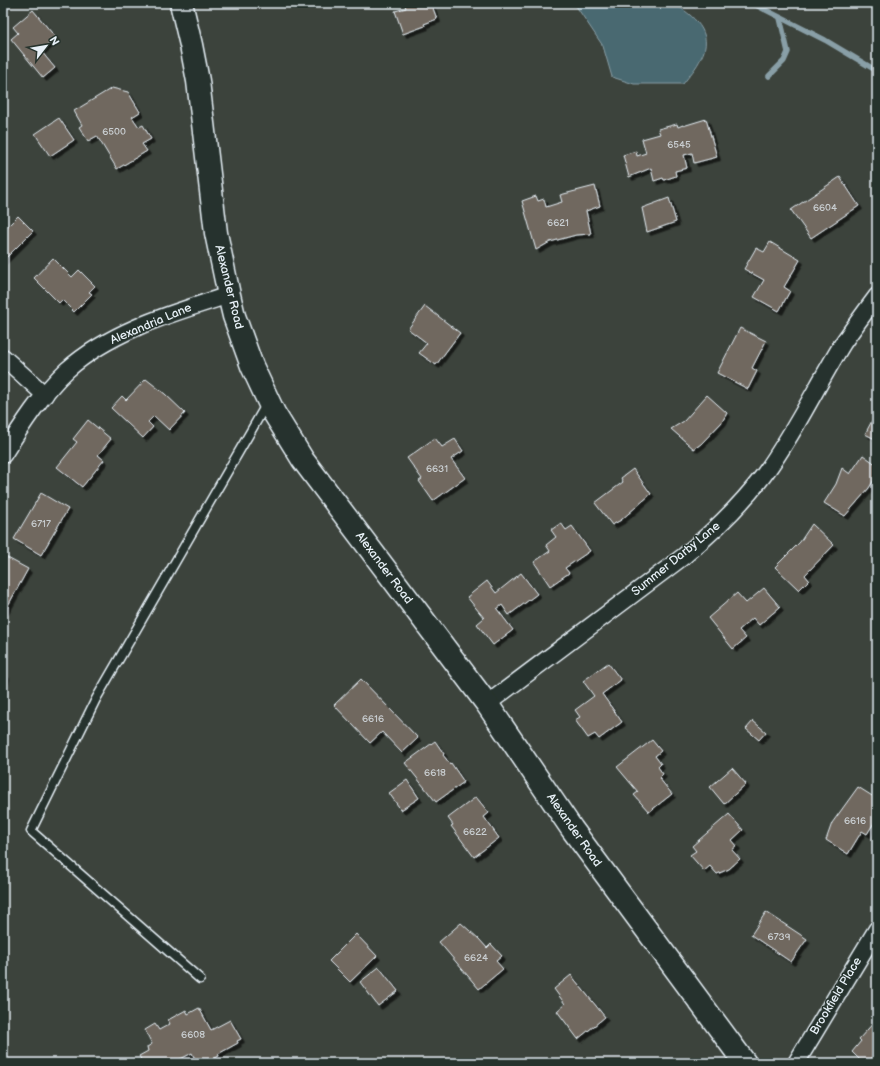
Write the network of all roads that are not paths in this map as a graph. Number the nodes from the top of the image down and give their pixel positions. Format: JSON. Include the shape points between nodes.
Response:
{"nodes":[{"id":1,"x":181,"y":3,"type":"edge"},
{"id":2,"x":229,"y":295,"type":"junction"},
{"id":3,"x":877,"y":296,"type":"edge"},
{"id":4,"x":3,"y":357,"type":"edge"},
{"id":5,"x":44,"y":395,"type":"junction"},
{"id":6,"x":268,"y":400,"type":"junction"},
{"id":7,"x":3,"y":455,"type":"edge"},
{"id":8,"x":486,"y":704,"type":"junction"},
{"id":9,"x":877,"y":929,"type":"edge"},
{"id":10,"x":200,"y":978,"type":"dead end"},
{"id":11,"x":745,"y":1063,"type":"edge"},
{"id":12,"x":796,"y":1063,"type":"edge"}],
"edges":[{"from":1,"to":2,"type":"street","name":"Alexander Road","via":[[195,67],[216,233]]},
{"from":2,"to":5,"type":"street","name":"Alexandria Lane","via":[[170,314],[113,338],[72,366]]},
{"from":2,"to":6,"type":"street","name":"Alexander Road","via":[[252,366]]},
{"from":3,"to":8,"type":"street","name":"Summer Darby Lane","via":[[843,344],[794,429],[739,506],[684,556]]},
{"from":4,"to":5,"type":"street"},
{"from":5,"to":7,"type":"street","name":"Alexandria Lane"},
{"from":6,"to":8,"type":"street","name":"Alexander Road","via":[[303,460]]},
{"from":6,"to":10,"type":"lane","via":[[96,699],[31,831]]},
{"from":8,"to":11,"type":"street","name":"Alexander Road","via":[[572,829]]},
{"from":9,"to":12,"type":"street","name":"Brookfield Place"}]}
